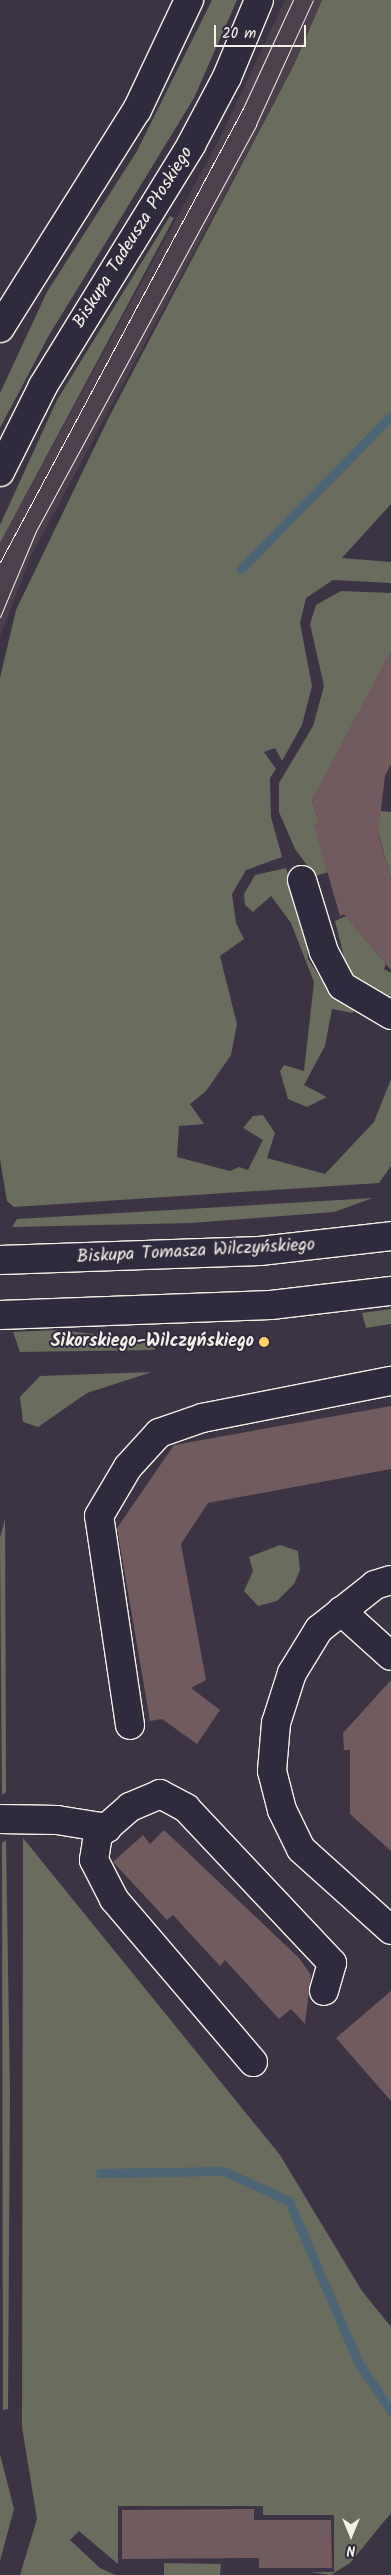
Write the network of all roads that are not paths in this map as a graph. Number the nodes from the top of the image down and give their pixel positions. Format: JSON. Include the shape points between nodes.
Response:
{"nodes":[{"id":1,"x":190,"y":0,"type":"edge"},
{"id":2,"x":259,"y":0,"type":"edge"},
{"id":3,"x":0,"y":328,"type":"edge"},
{"id":4,"x":0,"y":472,"type":"edge"},
{"id":5,"x":302,"y":880,"type":"dead end"},
{"id":6,"x":391,"y":1015,"type":"edge"},
{"id":7,"x":391,"y":1236,"type":"edge"},
{"id":8,"x":0,"y":1260,"type":"edge"},
{"id":9,"x":391,"y":1292,"type":"edge"},
{"id":10,"x":0,"y":1315,"type":"edge"},
{"id":11,"x":391,"y":1381,"type":"edge"},
{"id":12,"x":391,"y":1580,"type":"edge"},
{"id":13,"x":341,"y":1610,"type":"junction"},
{"id":14,"x":391,"y":1656,"type":"edge"},
{"id":15,"x":130,"y":1725,"type":"dead end"},
{"id":16,"x":0,"y":1819,"type":"edge"},
{"id":17,"x":107,"y":1828,"type":"junction"},
{"id":18,"x":391,"y":1930,"type":"edge"},
{"id":19,"x":324,"y":1991,"type":"dead end"},
{"id":20,"x":254,"y":2062,"type":"dead end"}],
"edges":[{"from":1,"to":3,"type":"street","via":[[137,110]]},
{"from":2,"to":4,"type":"street","name":"Biskupa Tadeusza Płoskiego","via":[[227,78],[191,145],[43,386]]},
{"from":5,"to":6,"type":"street","via":[[324,952],[342,986]]},
{"from":7,"to":8,"type":"street","name":"Biskupa Tomasza Wilczyńskiego","via":[[260,1252]]},
{"from":9,"to":10,"type":"street","via":[[270,1305]]},
{"from":11,"to":15,"type":"street","via":[[202,1418],[159,1433],[128,1467],[99,1516]]},
{"from":12,"to":13,"type":"street","via":[[375,1585]]},
{"from":13,"to":14,"type":"street"},
{"from":13,"to":18,"type":"street","via":[[319,1628],[292,1673],[276,1723],[272,1770],[282,1810],[301,1849]]},
{"from":16,"to":17,"type":"street","via":[[57,1820]]},
{"from":17,"to":19,"type":"street","via":[[130,1807],[160,1794],[186,1808],[332,1963]]},
{"from":17,"to":20,"type":"street","via":[[98,1835],[94,1860],[114,1899]]}]}
